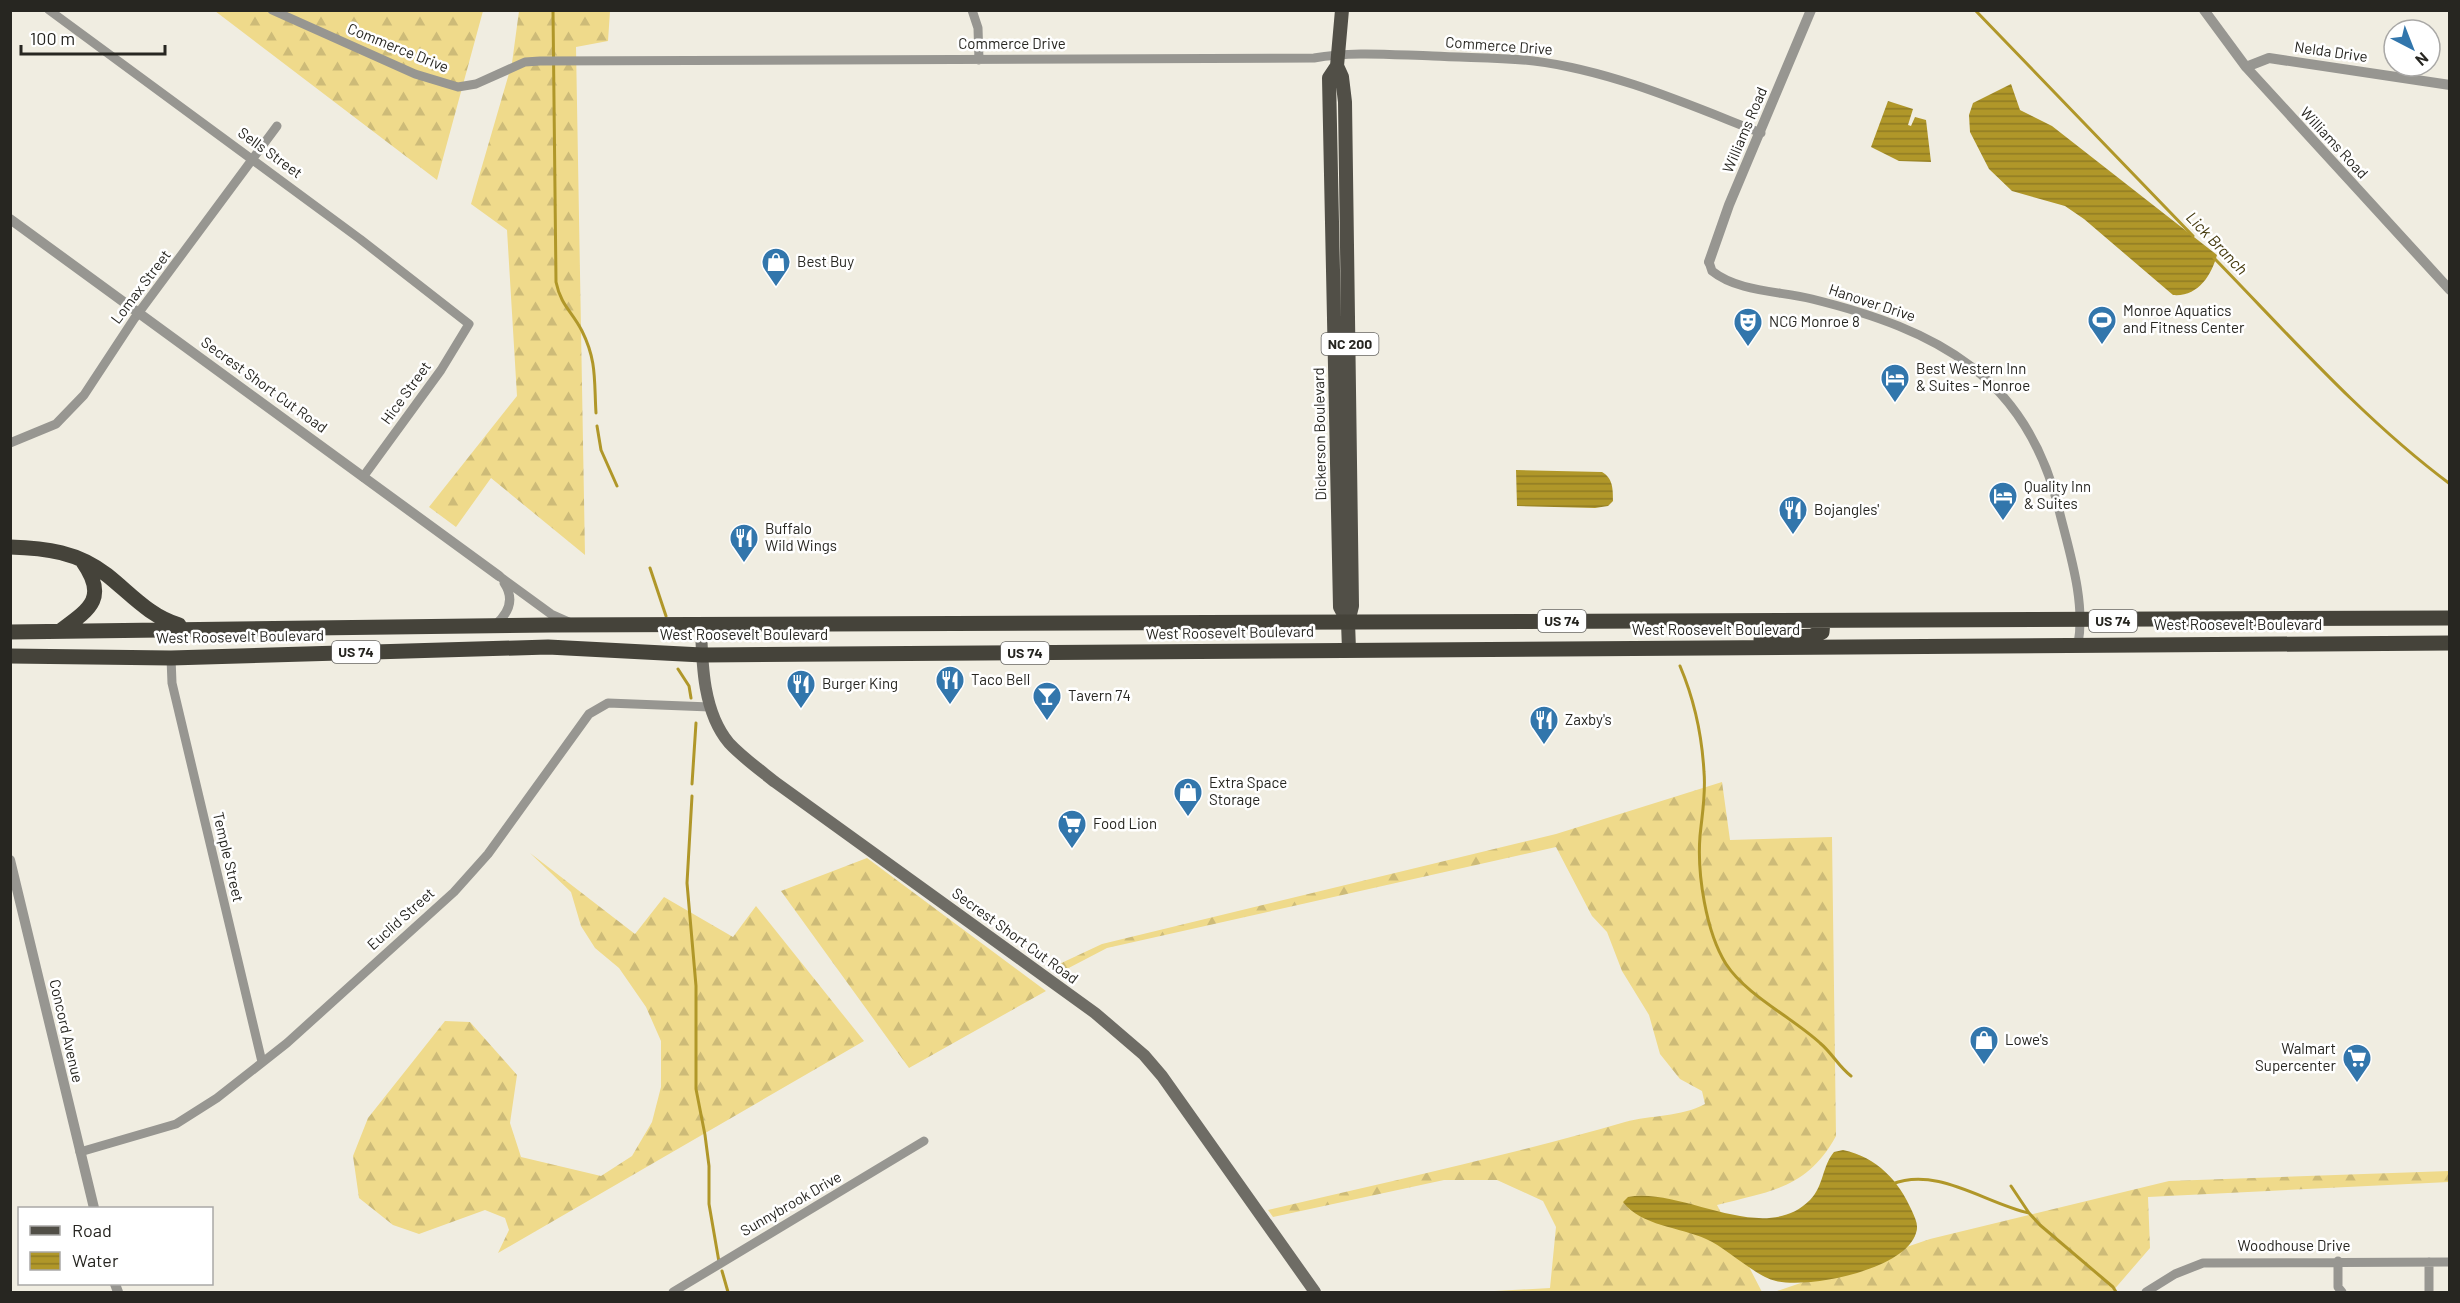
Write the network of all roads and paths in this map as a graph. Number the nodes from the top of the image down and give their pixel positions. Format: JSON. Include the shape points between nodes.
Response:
{"nodes":[{"id":1,"x":49,"y":10,"type":"edge"},
{"id":2,"x":272,"y":10,"type":"edge"},
{"id":3,"x":972,"y":10,"type":"edge"},
{"id":4,"x":1342,"y":10,"type":"edge"},
{"id":5,"x":1811,"y":10,"type":"edge"},
{"id":6,"x":2204,"y":10,"type":"edge"},
{"id":7,"x":979,"y":60,"type":"junction"},
{"id":8,"x":1337,"y":60,"type":"junction"},
{"id":9,"x":2246,"y":67,"type":"junction"},
{"id":10,"x":2450,"y":85,"type":"edge"},
{"id":11,"x":277,"y":126,"type":"dead end"},
{"id":12,"x":1761,"y":132,"type":"junction"},
{"id":13,"x":253,"y":159,"type":"junction"},
{"id":14,"x":10,"y":219,"type":"edge"},
{"id":15,"x":1709,"y":262,"type":"joint"},
{"id":16,"x":2450,"y":290,"type":"edge"},
{"id":17,"x":140,"y":312,"type":"junction"},
{"id":18,"x":469,"y":324,"type":"joint"},
{"id":19,"x":1335,"y":352,"type":"junction"},
{"id":20,"x":1347,"y":413,"type":"junction"},
{"id":21,"x":10,"y":443,"type":"edge"},
{"id":22,"x":363,"y":477,"type":"junction"},
{"id":23,"x":10,"y":547,"type":"edge"},
{"id":24,"x":81,"y":559,"type":"junction"},
{"id":25,"x":93,"y":576,"type":"junction"},
{"id":26,"x":499,"y":576,"type":"junction"},
{"id":27,"x":125,"y":592,"type":"junction"},
{"id":28,"x":2450,"y":618,"type":"edge"},
{"id":29,"x":1823,"y":621,"type":"junction"},
{"id":30,"x":2080,"y":621,"type":"junction"},
{"id":31,"x":1348,"y":622,"type":"junction"},
{"id":32,"x":494,"y":626,"type":"junction"},
{"id":33,"x":577,"y":626,"type":"junction"},
{"id":34,"x":701,"y":626,"type":"junction"},
{"id":35,"x":192,"y":628,"type":"junction"},
{"id":36,"x":60,"y":631,"type":"junction"},
{"id":37,"x":10,"y":632,"type":"edge"},
{"id":38,"x":2450,"y":643,"type":"edge"},
{"id":39,"x":2078,"y":644,"type":"junction"},
{"id":40,"x":1689,"y":648,"type":"junction"},
{"id":41,"x":1349,"y":650,"type":"junction"},
{"id":42,"x":702,"y":655,"type":"junction"},
{"id":43,"x":10,"y":656,"type":"edge"},
{"id":44,"x":171,"y":657,"type":"junction"},
{"id":45,"x":710,"y":707,"type":"junction"},
{"id":46,"x":10,"y":860,"type":"edge"},
{"id":47,"x":14,"y":895,"type":"edge"},
{"id":48,"x":262,"y":1062,"type":"junction"},
{"id":49,"x":924,"y":1141,"type":"dead end"},
{"id":50,"x":80,"y":1152,"type":"junction"},
{"id":51,"x":94,"y":1207,"type":"edge"},
{"id":52,"x":2338,"y":1261,"type":"junction"},
{"id":53,"x":2428,"y":1262,"type":"junction"},
{"id":54,"x":2450,"y":1262,"type":"edge"},
{"id":55,"x":673,"y":1293,"type":"edge"},
{"id":56,"x":1315,"y":1293,"type":"edge"},
{"id":57,"x":2146,"y":1293,"type":"edge"},
{"id":58,"x":2342,"y":1293,"type":"edge"},
{"id":59,"x":2429,"y":1293,"type":"edge"}],
"edges":[{"from":1,"to":13,"type":"street","name":"Sells Street"},
{"from":2,"to":7,"type":"street","name":"Commerce Drive","via":[[415,74],[458,87],[476,84],[525,62]]},
{"from":3,"to":7,"type":"street","via":[[978,28]]},
{"from":4,"to":8,"type":"main road","name":"Dickerson Boulevard","number":"NC 200"},
{"from":5,"to":12,"type":"street","name":"Williams Road"},
{"from":6,"to":9,"type":"street","name":"Williams Road"},
{"from":7,"to":8,"type":"street","name":"Commerce Drive"},
{"from":8,"to":12,"type":"street","name":"Commerce Drive","via":[[1533,61],[1569,67],[1641,86]]},
{"from":8,"to":19,"type":"main road","name":"Dickerson Boulevard","number":"NC 200","via":[[1329,78]]},
{"from":8,"to":20,"type":"main road","name":"Dickerson Boulevard","number":"NC 200","via":[[1345,102],[1350,310]]},
{"from":9,"to":10,"type":"street","name":"Nelda Drive","via":[[2269,58]]},
{"from":9,"to":16,"type":"street","name":"Williams Road"},
{"from":11,"to":13,"type":"street","name":"Lomax Street"},
{"from":12,"to":15,"type":"street","name":"Williams Road"},
{"from":13,"to":17,"type":"street","name":"Lomax Street"},
{"from":13,"to":18,"type":"street","name":"Sells Street"},
{"from":14,"to":17,"type":"street","name":"Secrest Short Cut Road"},
{"from":15,"to":30,"type":"street","name":"Hanover Drive","via":[[1712,271],[1734,283],[1812,299],[1908,329],[1970,363],[2018,413],[2048,471],[2072,569]]},
{"from":17,"to":21,"type":"street","name":"Lomax Street","via":[[84,395],[68,412],[56,424]]},
{"from":17,"to":22,"type":"street","name":"Secrest Short Cut Road"},
{"from":18,"to":22,"type":"street","name":"Hice Street","via":[[441,370]]},
{"from":19,"to":20,"type":"main road","number":"NC 200","via":[[1342,408]]},
{"from":19,"to":31,"type":"main road","name":"Dickerson Boulevard","number":"NC 200","via":[[1340,607]]},
{"from":20,"to":31,"type":"main road","name":"Dickerson Boulevard","number":"NC 200","via":[[1352,595]]},
{"from":22,"to":26,"type":"street","name":"Secrest Short Cut Road"},
{"from":23,"to":24,"type":"highway","via":[[45,548]]},
{"from":24,"to":25,"type":"highway"},
{"from":24,"to":27,"type":"highway"},
{"from":25,"to":27,"type":"highway","via":[[114,595]]},
{"from":25,"to":36,"type":"highway","via":[[96,591],[92,604]]},
{"from":26,"to":32,"type":"street","via":[[509,591],[510,603],[506,615]]},
{"from":26,"to":33,"type":"street","name":"Secrest Short Cut Road","via":[[551,614]]},
{"from":27,"to":35,"type":"highway","via":[[149,612]]},
{"from":28,"to":30,"type":"highway","name":"West Roosevelt Boulevard","number":"US 74"},
{"from":29,"to":30,"type":"highway","name":"West Roosevelt Boulevard","number":"US 74"},
{"from":29,"to":31,"type":"highway","name":"West Roosevelt Boulevard","number":"US 74"},
{"from":29,"to":40,"type":"highway","via":[[1822,632],[1812,636]]},
{"from":30,"to":39,"type":"street","name":"Hanover Drive"},
{"from":31,"to":34,"type":"highway","name":"West Roosevelt Boulevard","number":"US 74"},
{"from":31,"to":41,"type":"main road","name":"Dickerson Boulevard","number":"NC 200"},
{"from":32,"to":33,"type":"highway","name":"West Roosevelt Boulevard","number":"US 74"},
{"from":32,"to":35,"type":"highway","name":"West Roosevelt Boulevard","number":"US 74"},
{"from":33,"to":34,"type":"highway","name":"West Roosevelt Boulevard","number":"US 74"},
{"from":34,"to":42,"type":"main road","name":"Secrest Short Cut Road"},
{"from":35,"to":36,"type":"highway","name":"West Roosevelt Boulevard","number":"US 74"},
{"from":36,"to":37,"type":"highway","name":"West Roosevelt Boulevard","number":"US 74"},
{"from":38,"to":39,"type":"highway","name":"West Roosevelt Boulevard","number":"US 74"},
{"from":39,"to":40,"type":"highway","name":"West Roosevelt Boulevard","number":"US 74"},
{"from":40,"to":41,"type":"highway","name":"West Roosevelt Boulevard","number":"US 74"},
{"from":41,"to":42,"type":"highway","name":"West Roosevelt Boulevard","number":"US 74"},
{"from":42,"to":44,"type":"highway","name":"West Roosevelt Boulevard","number":"US 74","via":[[548,647]]},
{"from":42,"to":45,"type":"main road","name":"Secrest Short Cut Road"},
{"from":43,"to":44,"type":"highway","name":"West Roosevelt Boulevard","number":"US 74"},
{"from":44,"to":48,"type":"street","name":"Temple Street","via":[[174,694]]},
{"from":45,"to":48,"type":"street","name":"Euclid Street","via":[[608,703],[589,714],[488,854],[454,892]]},
{"from":45,"to":56,"type":"main road","name":"Secrest Short Cut Road","via":[[729,742],[775,783],[1095,1013],[1144,1055]]},
{"from":46,"to":47,"type":"street","name":"Concord Avenue"},
{"from":47,"to":50,"type":"street","name":"Concord Avenue"},
{"from":48,"to":50,"type":"street","name":"Euclid Street","via":[[176,1124]]},
{"from":49,"to":55,"type":"street","name":"Sunnybrook Drive"},
{"from":50,"to":51,"type":"street","name":"Concord Avenue"},
{"from":52,"to":53,"type":"street","name":"Woodhouse Drive"},
{"from":52,"to":57,"type":"street","name":"Woodhouse Drive","via":[[2203,1263],[2175,1274]]},
{"from":52,"to":58,"type":"street","via":[[2338,1287]]},
{"from":53,"to":54,"type":"street","name":"Woodhouse Drive"},
{"from":53,"to":59,"type":"street"}]}
